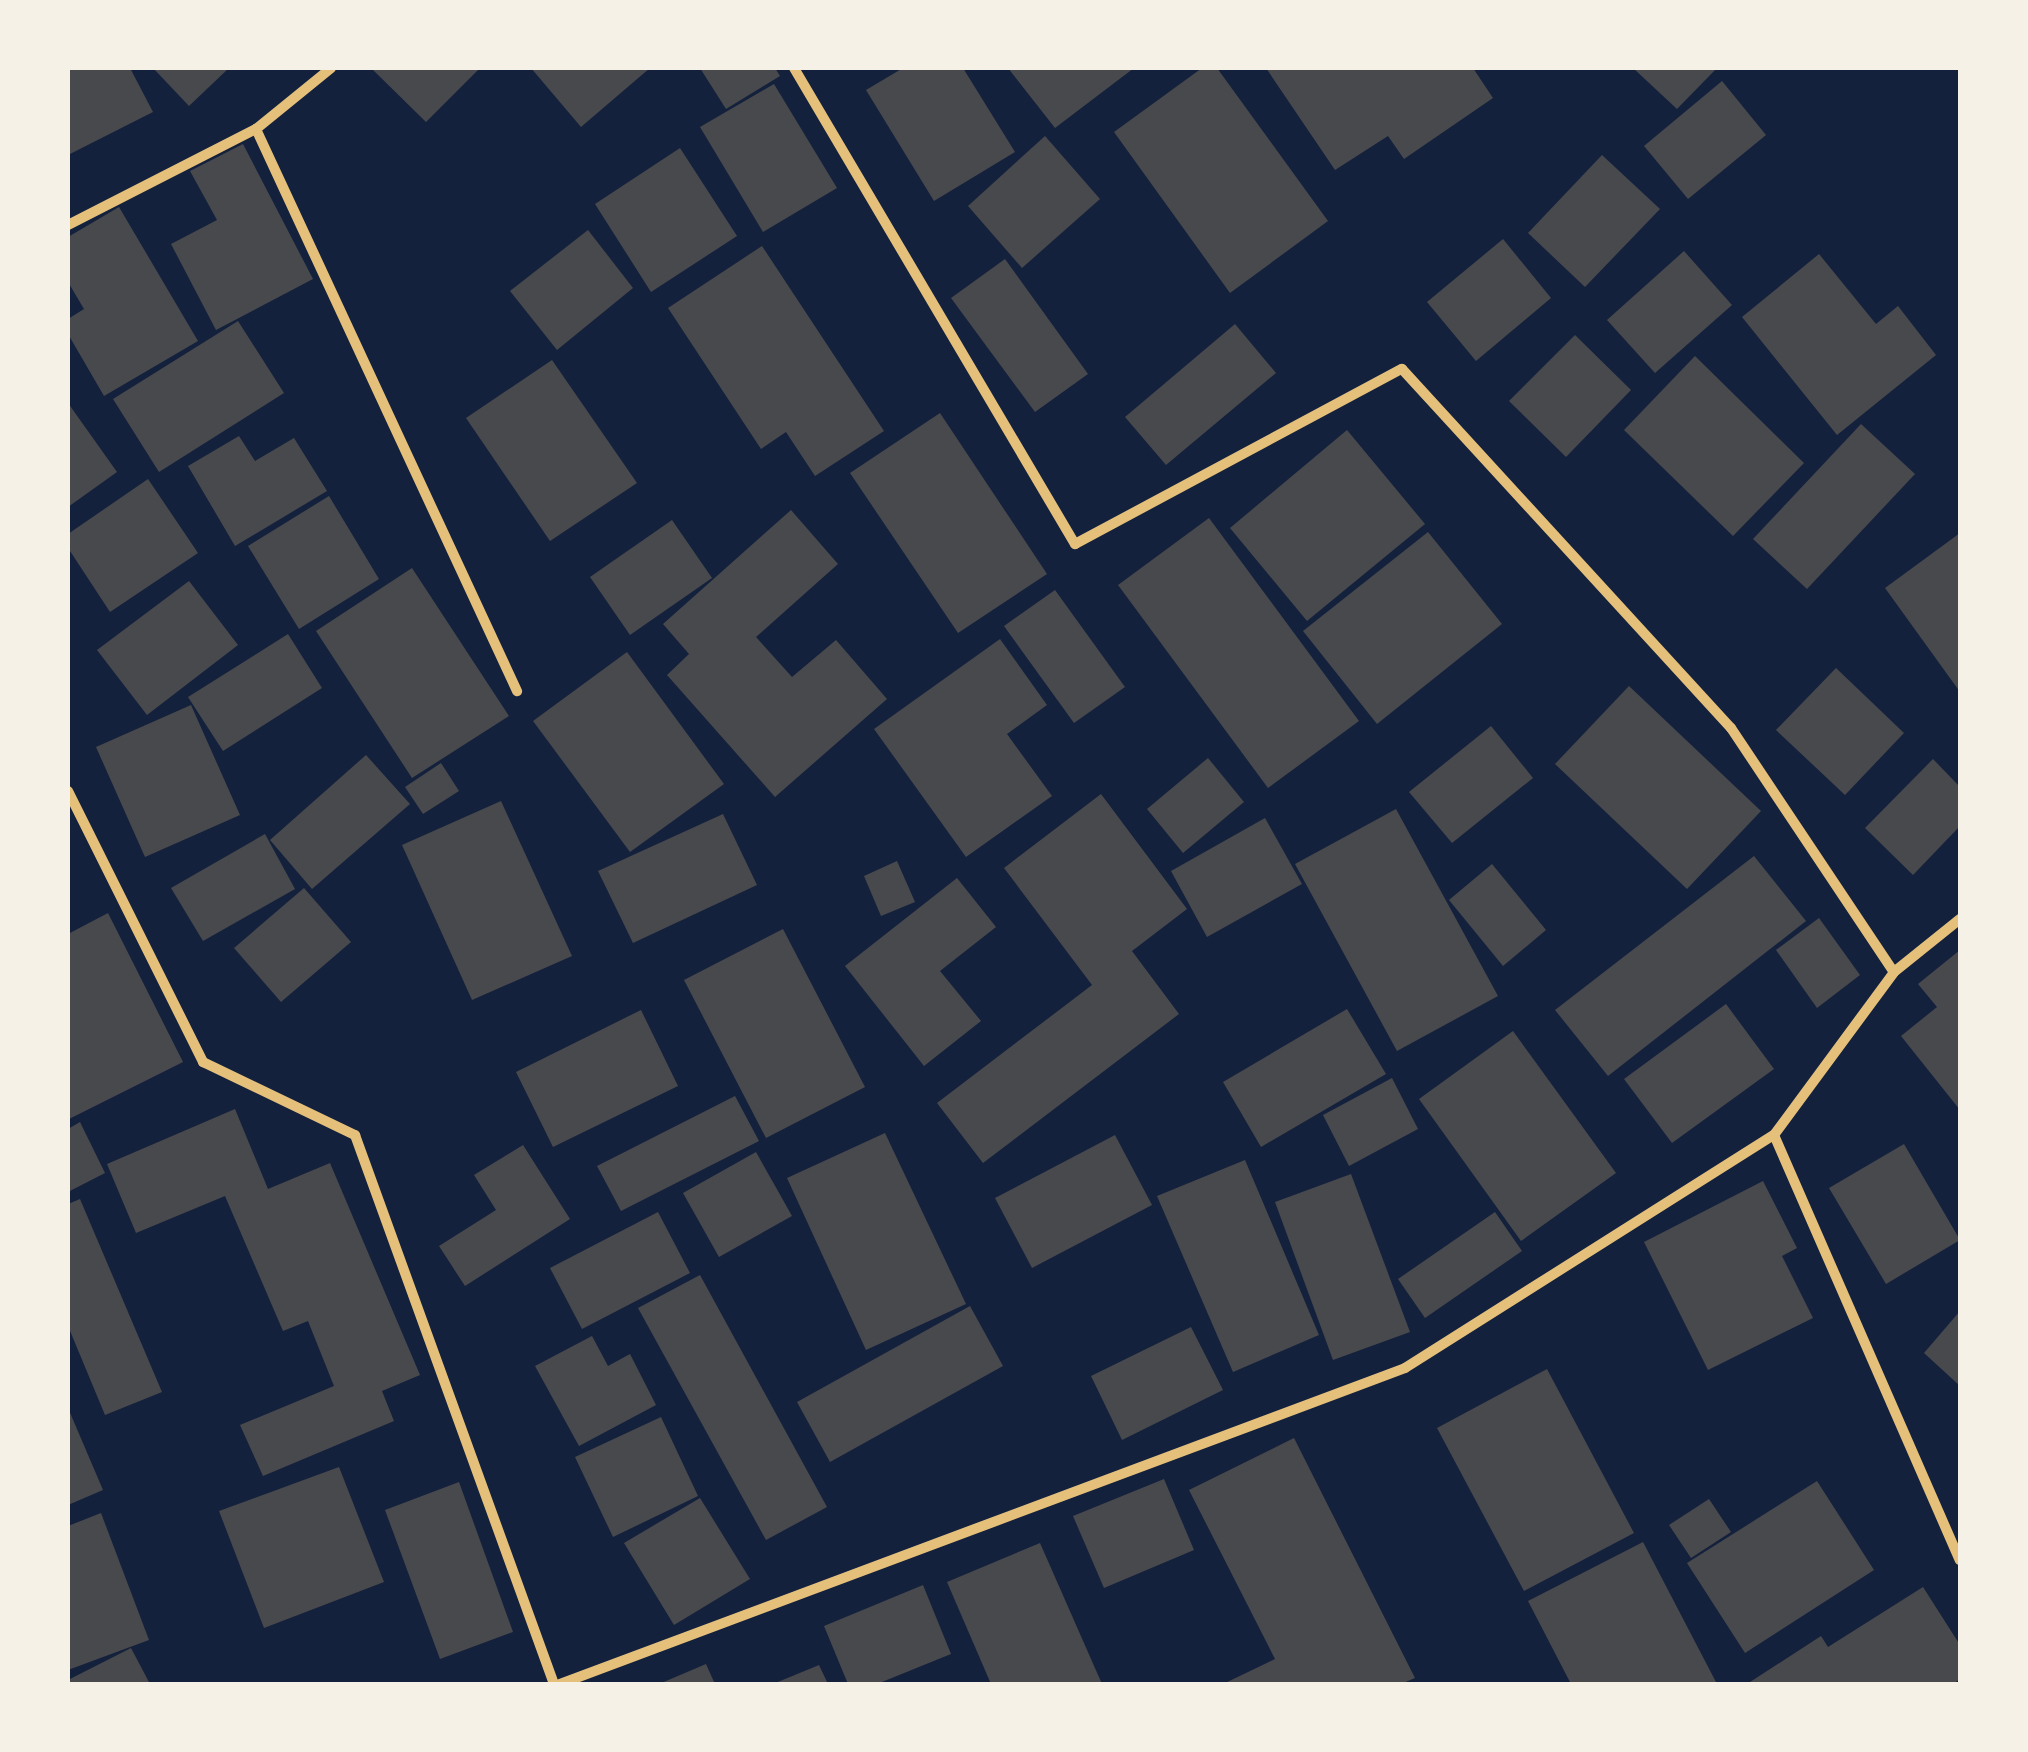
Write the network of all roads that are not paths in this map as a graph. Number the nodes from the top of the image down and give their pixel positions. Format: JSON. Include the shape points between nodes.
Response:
{"nodes":[{"id":1,"x":331,"y":68,"type":"edge"},
{"id":2,"x":794,"y":68,"type":"edge"},
{"id":3,"x":256,"y":128,"type":"junction"},
{"id":4,"x":68,"y":224,"type":"edge"},
{"id":5,"x":517,"y":691,"type":"dead end"},
{"id":6,"x":68,"y":791,"type":"edge"},
{"id":7,"x":1960,"y":918,"type":"edge"},
{"id":8,"x":1894,"y":972,"type":"junction"},
{"id":9,"x":1774,"y":1135,"type":"junction"},
{"id":10,"x":1960,"y":1560,"type":"edge"},
{"id":11,"x":557,"y":1684,"type":"edge"}],
"edges":[{"from":1,"to":3,"type":"street"},
{"from":2,"to":8,"type":"street","via":[[1076,544],[1402,370],[1731,728]]},
{"from":3,"to":4,"type":"street"},
{"from":3,"to":5,"type":"street"},
{"from":6,"to":11,"type":"street","via":[[203,1062],[355,1135]]},
{"from":7,"to":8,"type":"street"},
{"from":8,"to":9,"type":"street"},
{"from":9,"to":10,"type":"street"},
{"from":9,"to":11,"type":"street","via":[[1405,1368]]}]}
